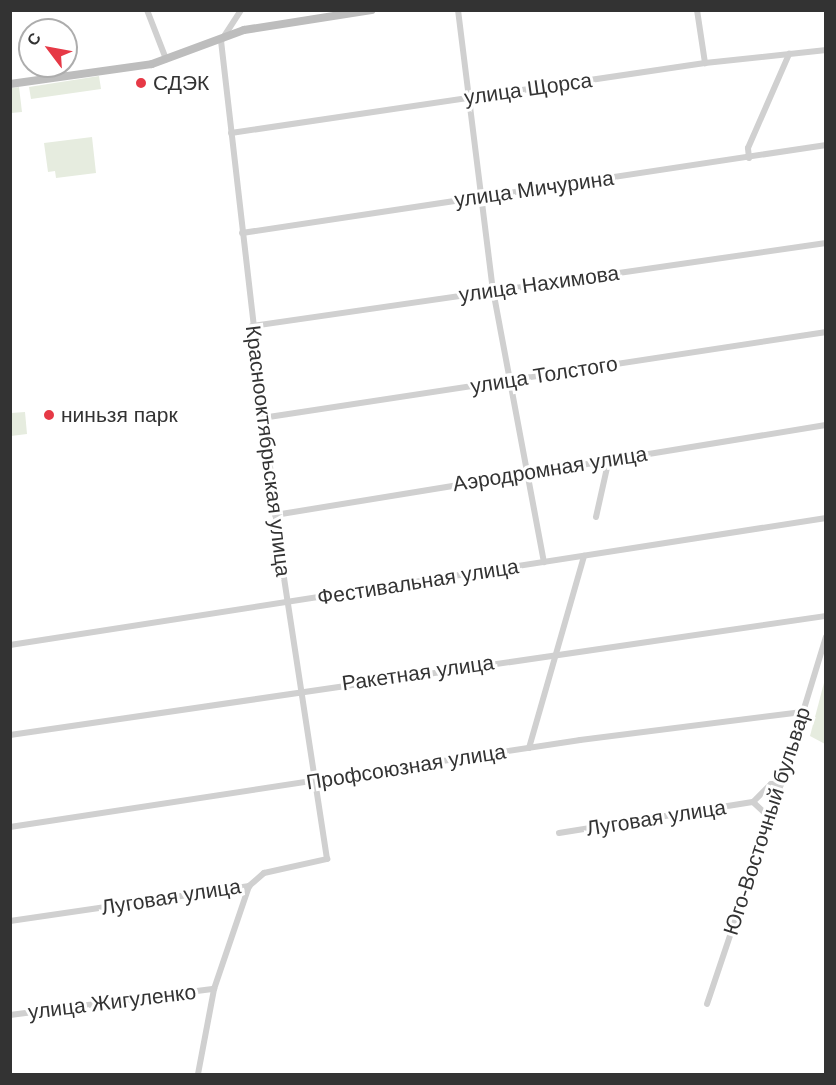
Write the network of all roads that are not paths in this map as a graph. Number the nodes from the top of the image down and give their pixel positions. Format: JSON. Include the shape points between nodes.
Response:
{"nodes":[{"id":1,"x":147,"y":10,"type":"edge"},
{"id":2,"x":241,"y":10,"type":"edge"},
{"id":3,"x":371,"y":10,"type":"edge"},
{"id":4,"x":458,"y":10,"type":"edge"},
{"id":5,"x":698,"y":10,"type":"edge"},
{"id":6,"x":221,"y":41,"type":"junction"},
{"id":7,"x":825,"y":50,"type":"edge"},
{"id":8,"x":789,"y":54,"type":"junction"},
{"id":9,"x":166,"y":59,"type":"junction"},
{"id":10,"x":705,"y":63,"type":"junction"},
{"id":11,"x":10,"y":84,"type":"edge"},
{"id":12,"x":471,"y":97,"type":"junction"},
{"id":13,"x":231,"y":134,"type":"junction"},
{"id":14,"x":825,"y":145,"type":"edge"},
{"id":15,"x":749,"y":158,"type":"junction"},
{"id":16,"x":483,"y":196,"type":"junction"},
{"id":17,"x":242,"y":233,"type":"junction"},
{"id":18,"x":825,"y":243,"type":"edge"},
{"id":19,"x":493,"y":290,"type":"junction"},
{"id":20,"x":252,"y":326,"type":"junction"},
{"id":21,"x":825,"y":332,"type":"edge"},
{"id":22,"x":510,"y":381,"type":"junction"},
{"id":23,"x":262,"y":418,"type":"junction"},
{"id":24,"x":825,"y":425,"type":"edge"},
{"id":25,"x":609,"y":459,"type":"junction"},
{"id":26,"x":526,"y":472,"type":"junction"},
{"id":27,"x":275,"y":515,"type":"junction"},
{"id":28,"x":596,"y":516,"type":"dead end"},
{"id":29,"x":825,"y":518,"type":"edge"},
{"id":30,"x":584,"y":556,"type":"junction"},
{"id":31,"x":544,"y":562,"type":"junction"},
{"id":32,"x":288,"y":602,"type":"junction"},
{"id":33,"x":825,"y":616,"type":"edge"},
{"id":34,"x":825,"y":637,"type":"edge"},
{"id":35,"x":10,"y":645,"type":"edge"},
{"id":36,"x":557,"y":653,"type":"junction"},
{"id":37,"x":302,"y":690,"type":"junction"},
{"id":38,"x":802,"y":712,"type":"junction"},
{"id":39,"x":10,"y":735,"type":"edge"},
{"id":40,"x":529,"y":748,"type":"junction"},
{"id":41,"x":317,"y":781,"type":"junction"},
{"id":42,"x":781,"y":784,"type":"junction"},
{"id":43,"x":753,"y":802,"type":"junction"},
{"id":44,"x":770,"y":818,"type":"junction"},
{"id":45,"x":10,"y":827,"type":"edge"},
{"id":46,"x":559,"y":833,"type":"dead end"},
{"id":47,"x":327,"y":859,"type":"joint"},
{"id":48,"x":249,"y":886,"type":"junction"},
{"id":49,"x":10,"y":921,"type":"edge"},
{"id":50,"x":214,"y":989,"type":"junction"},
{"id":51,"x":707,"y":1004,"type":"dead end"},
{"id":52,"x":10,"y":1015,"type":"edge"},
{"id":53,"x":198,"y":1074,"type":"edge"}],
"edges":[{"from":1,"to":9,"type":"street"},
{"from":2,"to":6,"type":"street"},
{"from":3,"to":6,"type":"main road","via":[[244,30]]},
{"from":4,"to":12,"type":"street"},
{"from":5,"to":10,"type":"street"},
{"from":6,"to":9,"type":"main road"},
{"from":6,"to":13,"type":"street","name":"Краснооктябрьская улица"},
{"from":7,"to":8,"type":"street","name":"улица Щорса"},
{"from":8,"to":10,"type":"street","name":"улица Щорса"},
{"from":8,"to":15,"type":"street","via":[[748,148]]},
{"from":9,"to":11,"type":"main road","via":[[129,68]]},
{"from":10,"to":12,"type":"street","name":"улица Щорса"},
{"from":12,"to":13,"type":"street","name":"улица Щорса"},
{"from":12,"to":16,"type":"street"},
{"from":13,"to":17,"type":"street","name":"Краснооктябрьская улица"},
{"from":14,"to":15,"type":"street","name":"улица Мичурина"},
{"from":15,"to":16,"type":"street","name":"улица Мичурина"},
{"from":16,"to":17,"type":"street","name":"улица Мичурина"},
{"from":16,"to":19,"type":"street"},
{"from":17,"to":20,"type":"street","name":"Краснооктябрьская улица"},
{"from":18,"to":19,"type":"street","name":"улица Нахимова"},
{"from":19,"to":20,"type":"street","name":"улица Нахимова"},
{"from":19,"to":22,"type":"street"},
{"from":20,"to":23,"type":"street","name":"Краснооктябрьская улица"},
{"from":21,"to":22,"type":"street","name":"улица Толстого"},
{"from":22,"to":23,"type":"street","name":"улица Толстого"},
{"from":22,"to":26,"type":"street"},
{"from":23,"to":27,"type":"street","name":"Краснооктябрьская улица"},
{"from":24,"to":25,"type":"street","name":"Аэродромная улица"},
{"from":25,"to":26,"type":"street","name":"Аэродромная улица"},
{"from":25,"to":28,"type":"street"},
{"from":26,"to":27,"type":"street","name":"Аэродромная улица"},
{"from":26,"to":31,"type":"street"},
{"from":27,"to":32,"type":"street","name":"Краснооктябрьская улица"},
{"from":29,"to":30,"type":"street","name":"Фестивальная улица"},
{"from":30,"to":31,"type":"street","name":"Фестивальная улица"},
{"from":30,"to":36,"type":"street"},
{"from":31,"to":32,"type":"street","name":"Фестивальная улица"},
{"from":32,"to":35,"type":"street","name":"Фестивальная улица"},
{"from":32,"to":37,"type":"street","name":"Краснооктябрьская улица"},
{"from":33,"to":36,"type":"street","name":"Ракетная улица"},
{"from":34,"to":38,"type":"street","name":"Юго-Восточный бульвар"},
{"from":36,"to":37,"type":"street","name":"Ракетная улица"},
{"from":36,"to":40,"type":"street"},
{"from":37,"to":39,"type":"street","name":"Ракетная улица"},
{"from":37,"to":41,"type":"street","name":"Краснооктябрьская улица"},
{"from":38,"to":40,"type":"street","name":"Профсоюзная улица"},
{"from":38,"to":42,"type":"street","name":"Юго-Восточный бульвар"},
{"from":40,"to":41,"type":"street","name":"Профсоюзная улица"},
{"from":41,"to":45,"type":"street","name":"Профсоюзная улица"},
{"from":41,"to":47,"type":"street","name":"Краснооктябрьская улица"},
{"from":42,"to":43,"type":"street","name":"Луговая улица","via":[[771,784]]},
{"from":42,"to":44,"type":"street","name":"Юго-Восточный бульвар"},
{"from":43,"to":44,"type":"street","name":"Луговая улица"},
{"from":43,"to":46,"type":"street","name":"Луговая улица"},
{"from":44,"to":51,"type":"street","name":"Юго-Восточный бульвар"},
{"from":47,"to":48,"type":"street","name":"Луговая улица","via":[[264,873]]},
{"from":48,"to":49,"type":"street","name":"Луговая улица"},
{"from":48,"to":50,"type":"street"},
{"from":50,"to":52,"type":"street","name":"улица Жигуленко"},
{"from":50,"to":53,"type":"street"}]}
